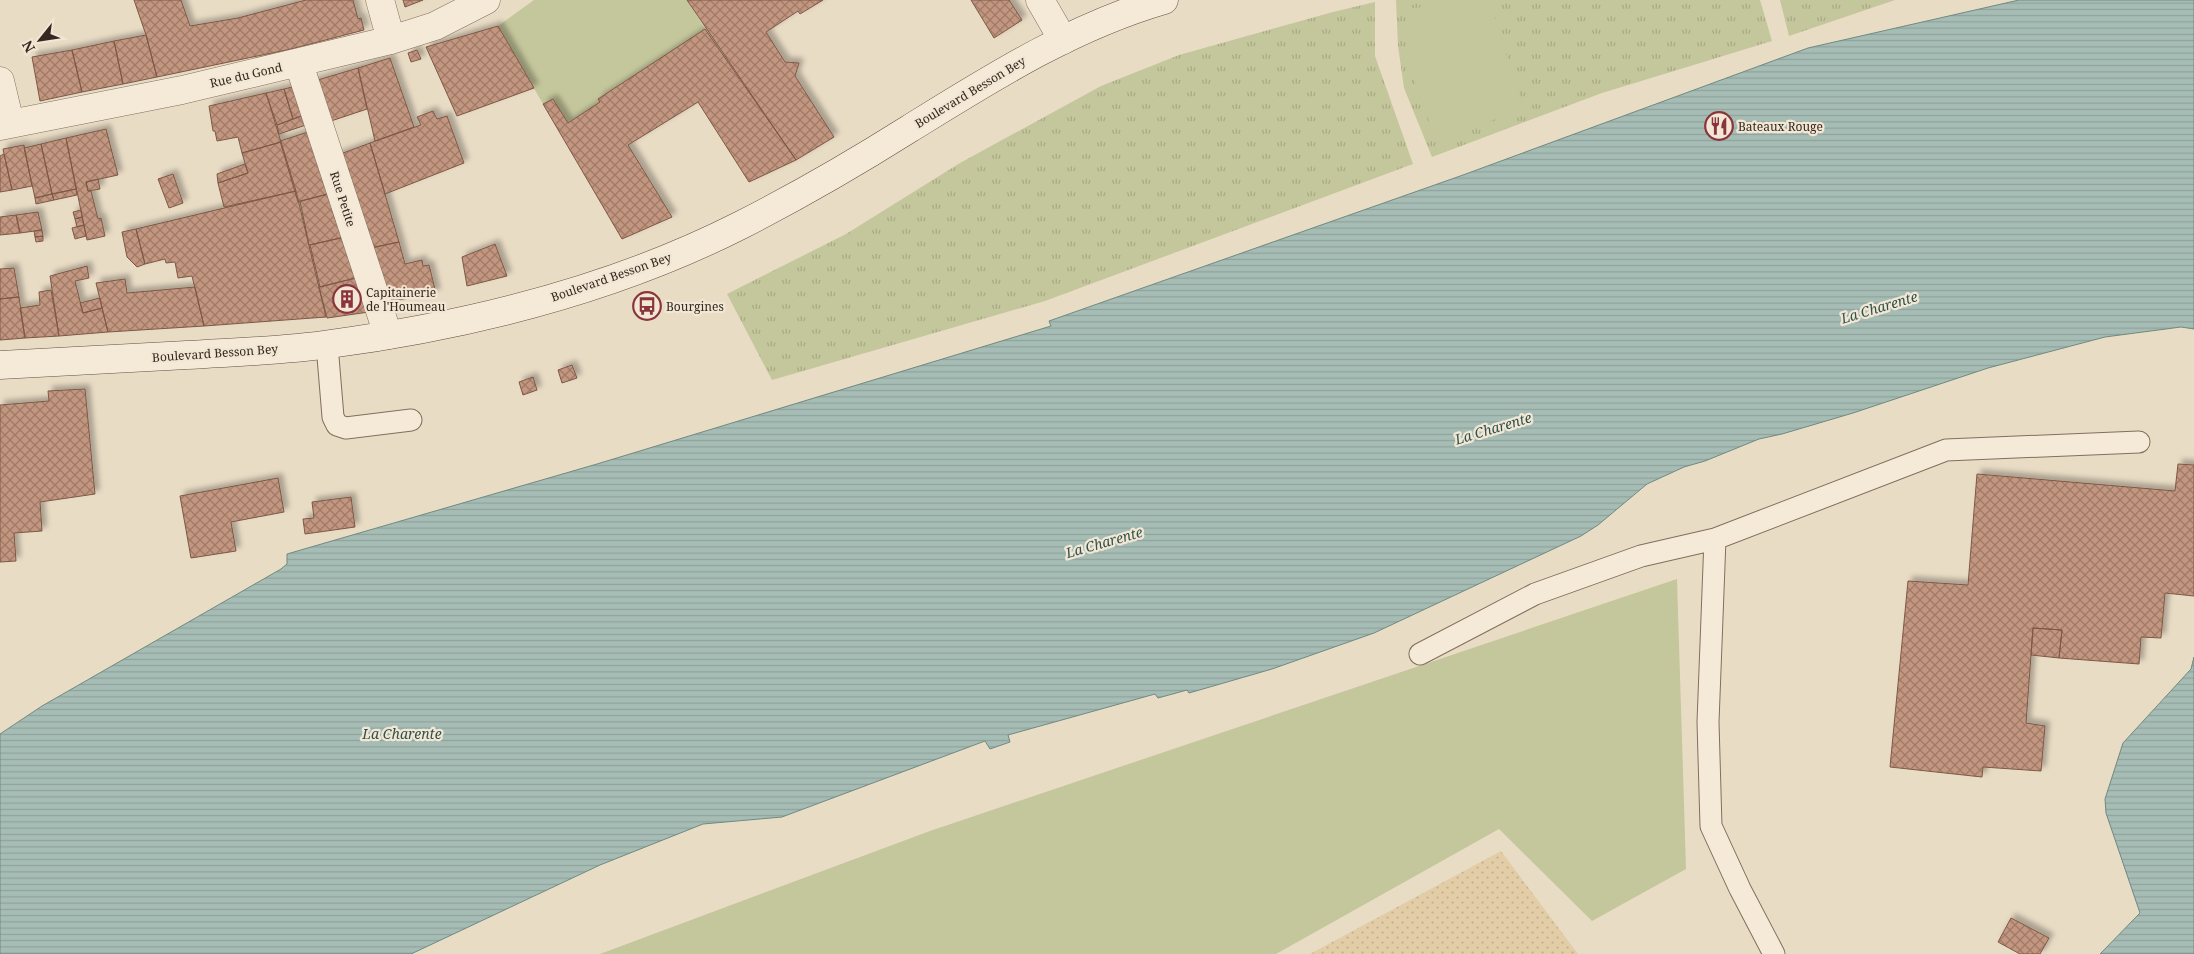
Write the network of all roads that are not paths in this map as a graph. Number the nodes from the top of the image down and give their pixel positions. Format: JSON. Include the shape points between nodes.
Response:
{"nodes":[{"id":1,"x":380,"y":0,"type":"edge"},
{"id":2,"x":486,"y":0,"type":"edge"},
{"id":3,"x":1040,"y":0,"type":"edge"},
{"id":4,"x":1161,"y":0,"type":"edge"},
{"id":5,"x":391,"y":40,"type":"junction"},
{"id":6,"x":1063,"y":40,"type":"junction"},
{"id":7,"x":299,"y":64,"type":"junction"},
{"id":8,"x":0,"y":81,"type":"edge"},
{"id":9,"x":5,"y":125,"type":"edge"},
{"id":10,"x":388,"y":335,"type":"junction"},
{"id":11,"x":327,"y":345,"type":"junction"},
{"id":12,"x":0,"y":365,"type":"edge"},
{"id":13,"x":411,"y":420,"type":"dead end"},
{"id":14,"x":2139,"y":442,"type":"dead end"},
{"id":15,"x":1716,"y":539,"type":"junction"},
{"id":16,"x":1420,"y":654,"type":"dead end"},
{"id":17,"x":1774,"y":954,"type":"edge"}],
"edges":[{"from":1,"to":5,"type":"main road"},
{"from":2,"to":5,"type":"main road","name":"Rue du Gond","via":[[436,26]]},
{"from":3,"to":6,"type":"main road"},
{"from":4,"to":6,"type":"main road","name":"Boulevard Besson Bey"},
{"from":5,"to":7,"type":"main road","name":"Rue du Gond"},
{"from":6,"to":10,"type":"main road","name":"Boulevard Besson Bey","via":[[1026,58],[860,160],[741,225],[671,258],[575,292],[460,323]]},
{"from":7,"to":9,"type":"main road","name":"Rue du Gond"},
{"from":7,"to":10,"type":"main road","name":"Rue Petite"},
{"from":8,"to":9,"type":"main road"},
{"from":10,"to":11,"type":"main road","name":"Boulevard Besson Bey"},
{"from":11,"to":12,"type":"main road","name":"Boulevard Besson Bey"},
{"from":11,"to":13,"type":"lane","via":[[333,417],[337,425],[346,428]]},
{"from":14,"to":15,"type":"lane","via":[[1946,450]]},
{"from":15,"to":16,"type":"lane","via":[[1641,556],[1534,594]]},
{"from":15,"to":17,"type":"lane","via":[[1708,722],[1711,826]]}]}
